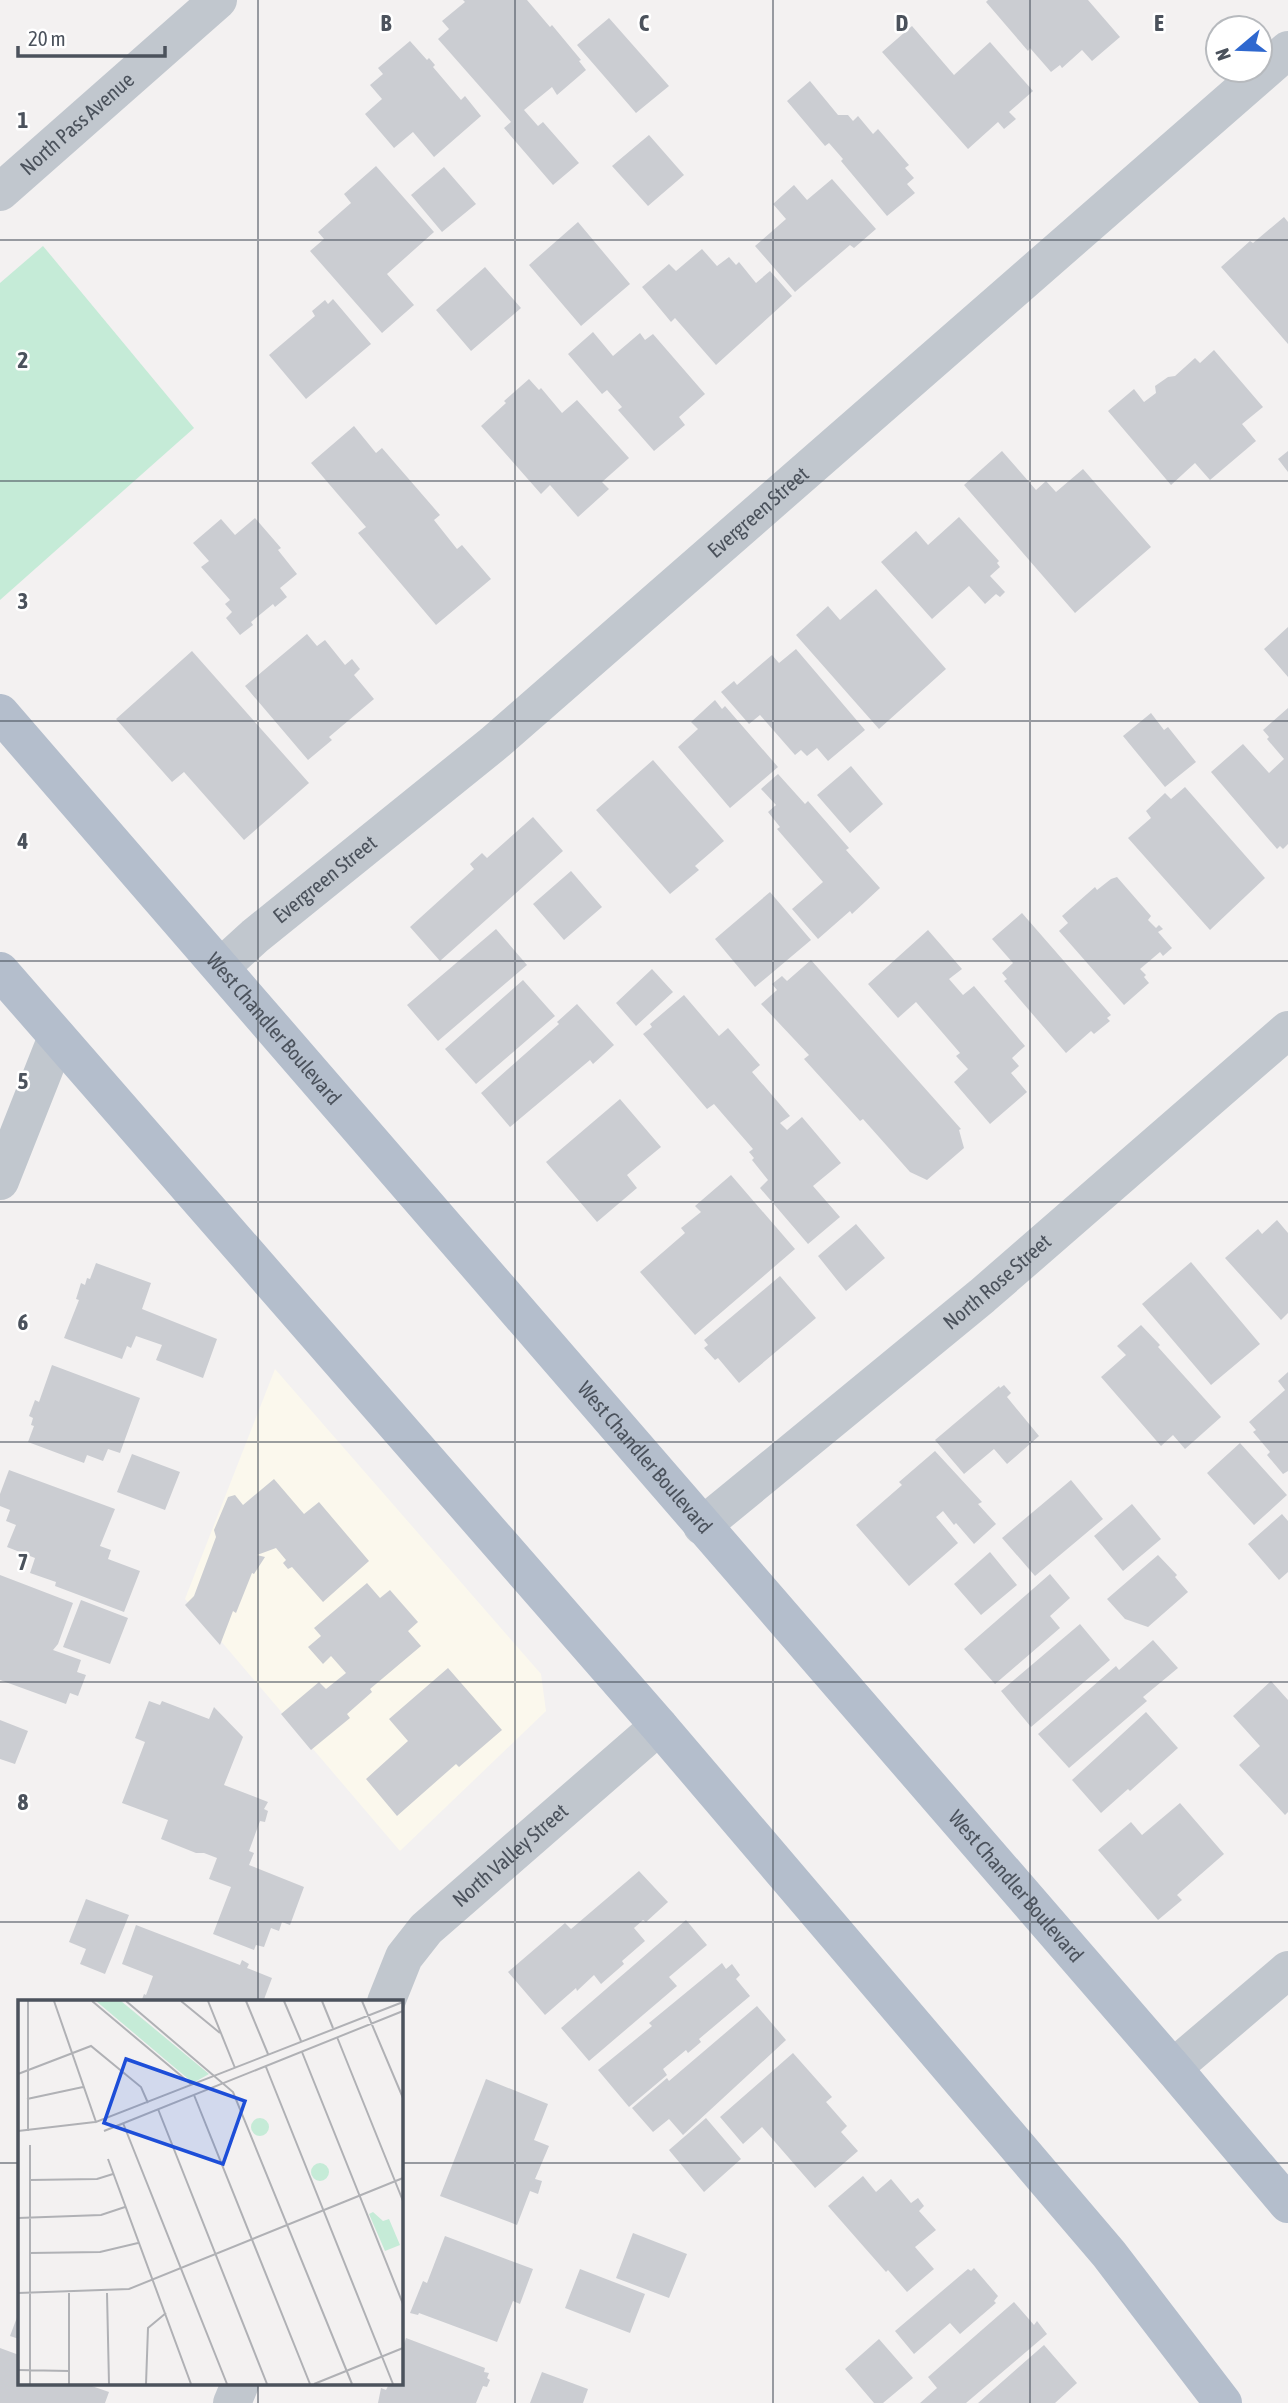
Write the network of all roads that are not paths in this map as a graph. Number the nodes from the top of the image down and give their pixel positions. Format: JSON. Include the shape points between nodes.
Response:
{"nodes":[{"id":1,"x":218,"y":0,"type":"edge"},
{"id":2,"x":1288,"y":50,"type":"edge"},
{"id":3,"x":0,"y":192,"type":"edge"},
{"id":4,"x":0,"y":713,"type":"edge"},
{"id":5,"x":221,"y":967,"type":"junction"},
{"id":6,"x":0,"y":971,"type":"edge"},
{"id":7,"x":1288,"y":1030,"type":"edge"},
{"id":8,"x":57,"y":1037,"type":"junction"},
{"id":9,"x":0,"y":1181,"type":"edge"},
{"id":10,"x":702,"y":1526,"type":"junction"},
{"id":11,"x":659,"y":1726,"type":"junction"},
{"id":12,"x":1288,"y":1970,"type":"edge"},
{"id":13,"x":387,"y":2000,"type":"edge"},
{"id":14,"x":1173,"y":2068,"type":"junction"},
{"id":15,"x":1288,"y":2204,"type":"edge"},
{"id":16,"x":239,"y":2386,"type":"edge"},
{"id":17,"x":232,"y":2403,"type":"edge"},
{"id":18,"x":1223,"y":2403,"type":"edge"}],
"edges":[{"from":1,"to":3,"type":"street","name":"North Pass Avenue"},
{"from":2,"to":5,"type":"street","name":"Evergreen Street","via":[[493,744]]},
{"from":4,"to":5,"type":"main road","name":"West Chandler Boulevard"},
{"from":5,"to":10,"type":"main road","name":"West Chandler Boulevard"},
{"from":6,"to":8,"type":"main road"},
{"from":7,"to":10,"type":"street","name":"North Rose Street","via":[[982,1296]]},
{"from":8,"to":9,"type":"street"},
{"from":8,"to":11,"type":"main road"},
{"from":10,"to":14,"type":"main road","name":"West Chandler Boulevard"},
{"from":11,"to":13,"type":"street","name":"North Valley Street","via":[[426,1929],[404,1957]]},
{"from":11,"to":18,"type":"main road","via":[[1109,2254]]},
{"from":12,"to":14,"type":"street"},
{"from":14,"to":15,"type":"main road","name":"West Chandler Boulevard"},
{"from":16,"to":17,"type":"street"}]}
